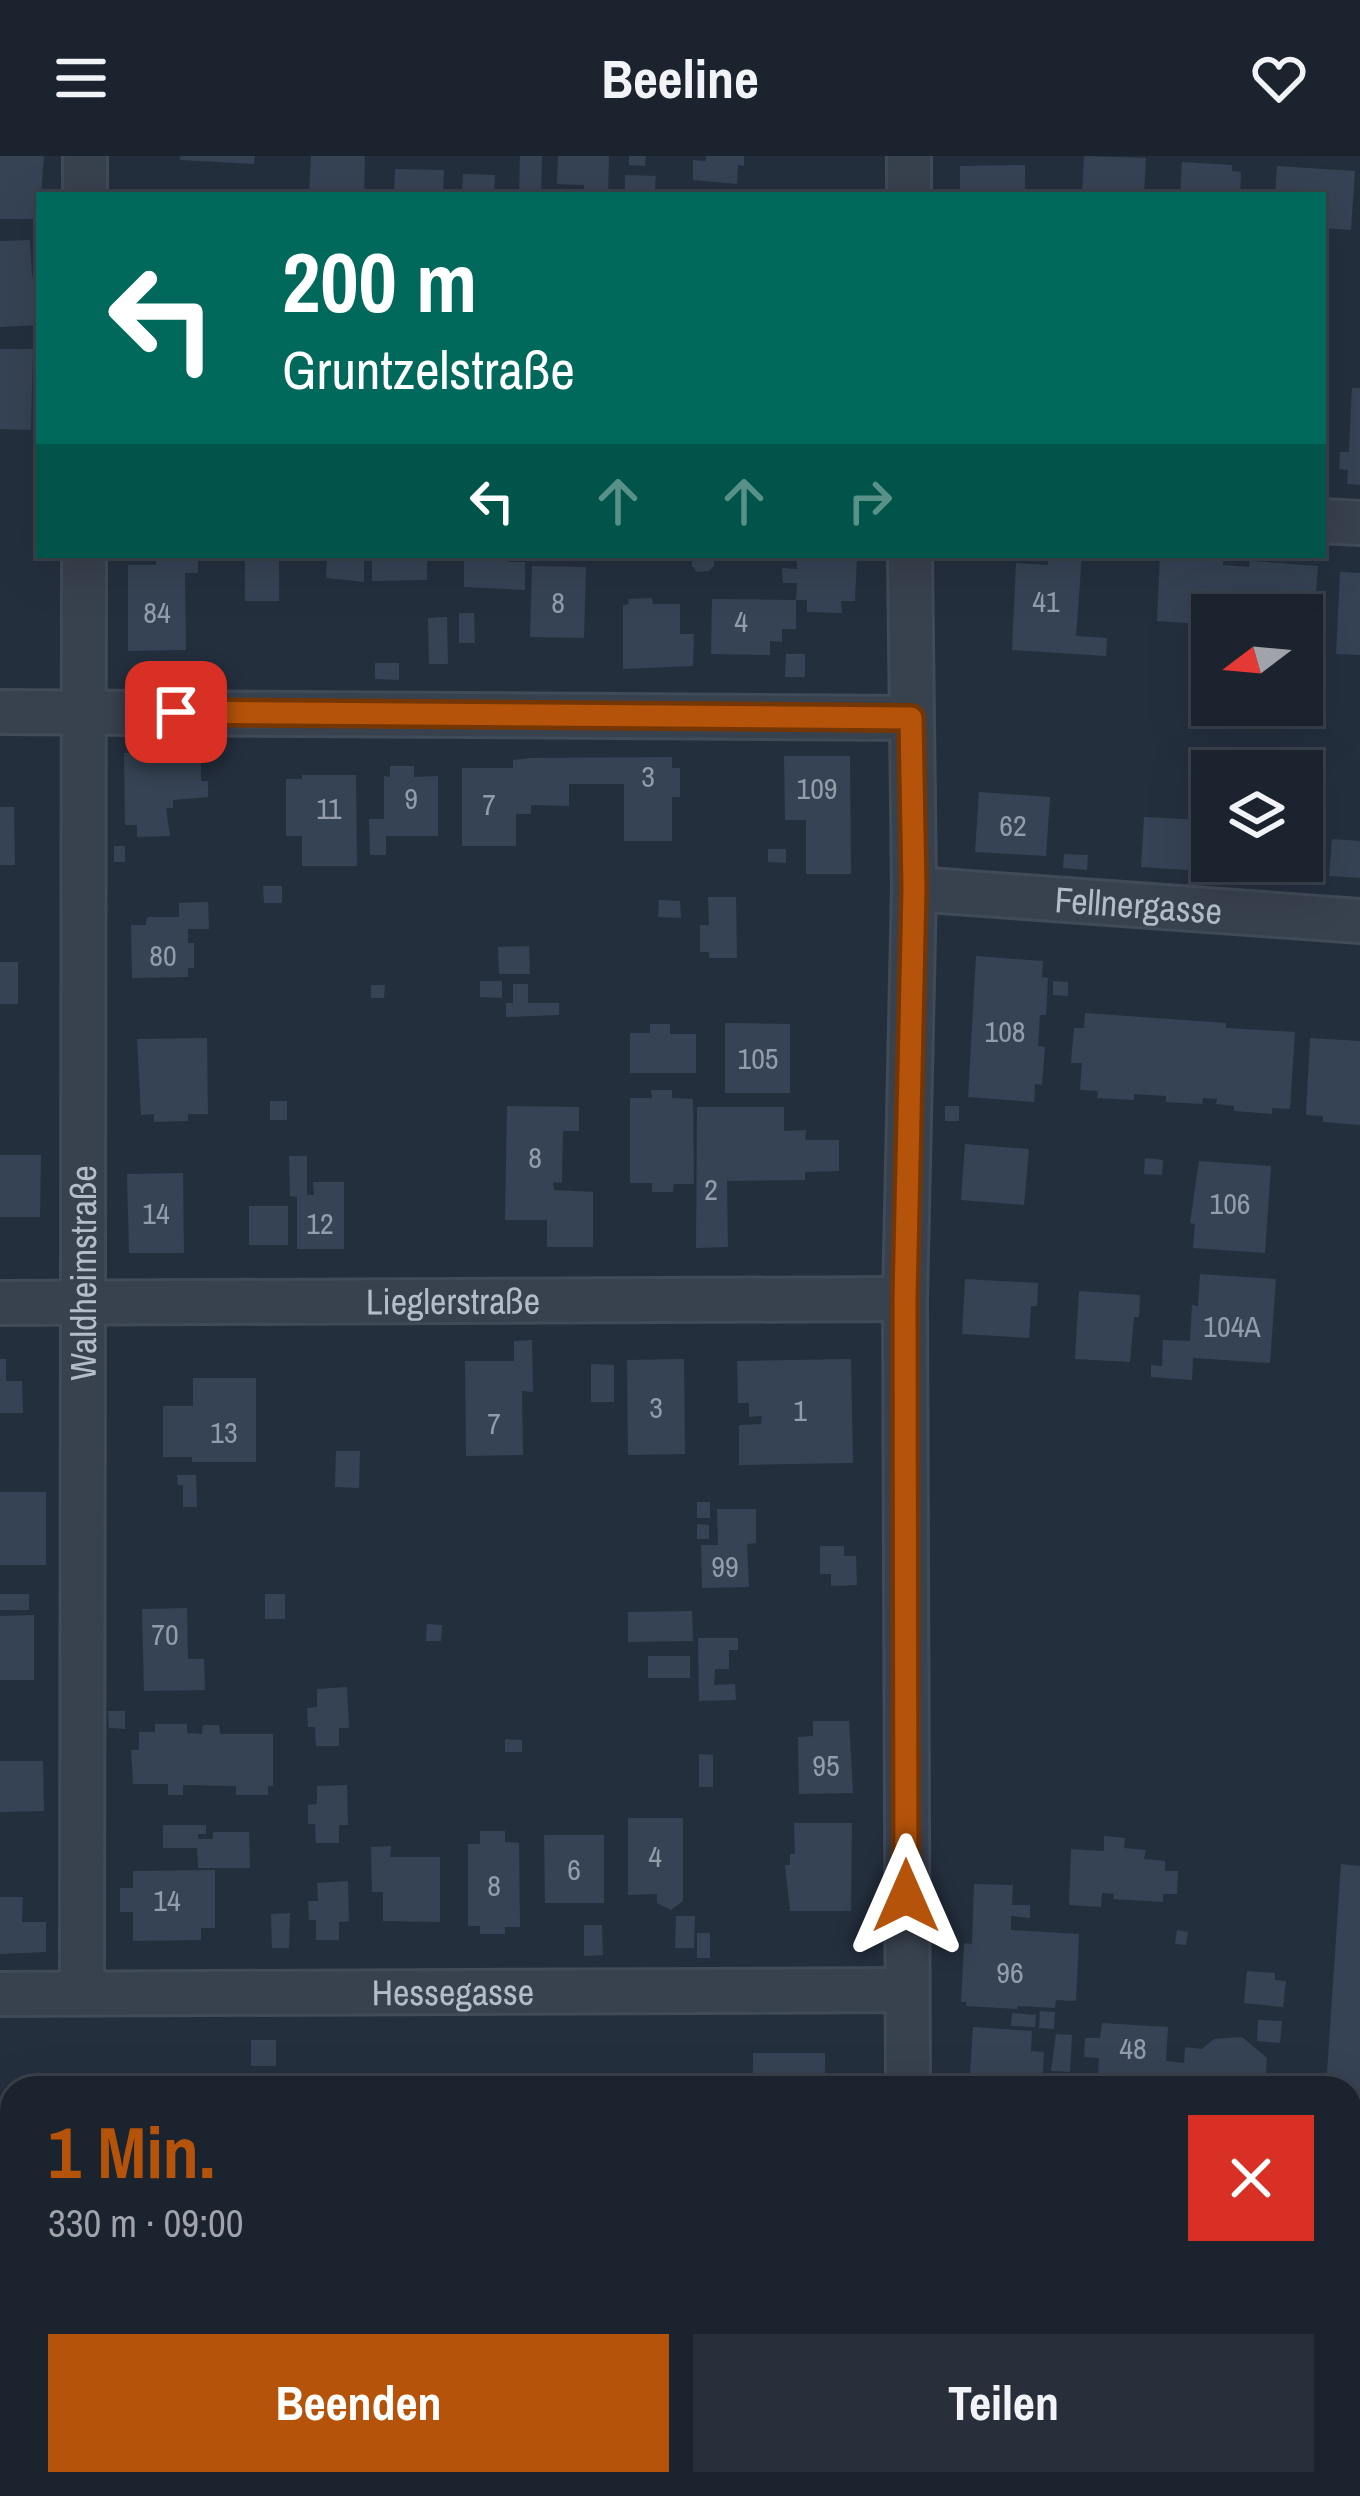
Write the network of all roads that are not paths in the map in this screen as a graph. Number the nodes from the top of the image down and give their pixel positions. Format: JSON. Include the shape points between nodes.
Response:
{"nodes":[{"id":1,"x":85,"y":156,"type":"edge"},
{"id":2,"x":909,"y":156,"type":"edge"},
{"id":3,"x":85,"y":192,"type":"edge"},
{"id":4,"x":909,"y":192,"type":"edge"},
{"id":5,"x":1326,"y":521,"type":"edge"},
{"id":6,"x":1360,"y":523,"type":"edge"},
{"id":7,"x":84,"y":558,"type":"edge"},
{"id":8,"x":910,"y":558,"type":"edge"},
{"id":9,"x":84,"y":711,"type":"junction"},
{"id":10,"x":0,"y":712,"type":"edge"},
{"id":11,"x":911,"y":718,"type":"junction"},
{"id":12,"x":914,"y":889,"type":"junction"},
{"id":13,"x":1360,"y":921,"type":"edge"},
{"id":14,"x":905,"y":1299,"type":"junction"},
{"id":15,"x":0,"y":1303,"type":"edge"},
{"id":16,"x":83,"y":1303,"type":"junction"},
{"id":17,"x":906,"y":1990,"type":"junction"},
{"id":18,"x":82,"y":1993,"type":"junction"},
{"id":19,"x":0,"y":1994,"type":"edge"},
{"id":20,"x":908,"y":2076,"type":"edge"}],
"edges":[{"from":1,"to":3,"type":"street"},
{"from":2,"to":4,"type":"street"},
{"from":5,"to":6,"type":"street"},
{"from":7,"to":9,"type":"street","name":"Waldheimstraße"},
{"from":8,"to":11,"type":"street"},
{"from":9,"to":10,"type":"street"},
{"from":9,"to":11,"type":"street"},
{"from":9,"to":16,"type":"street","name":"Waldheimstraße"},
{"from":11,"to":12,"type":"street"},
{"from":12,"to":13,"type":"street","name":"Fellnergasse"},
{"from":12,"to":14,"type":"street"},
{"from":14,"to":16,"type":"street","name":"Lieglerstraße"},
{"from":14,"to":17,"type":"street"},
{"from":15,"to":16,"type":"street","name":"Lieglerstraße"},
{"from":16,"to":18,"type":"street","name":"Waldheimstraße"},
{"from":17,"to":18,"type":"street","name":"Hessegasse"},
{"from":17,"to":20,"type":"street"},
{"from":18,"to":19,"type":"street","name":"Hessegasse"}]}
